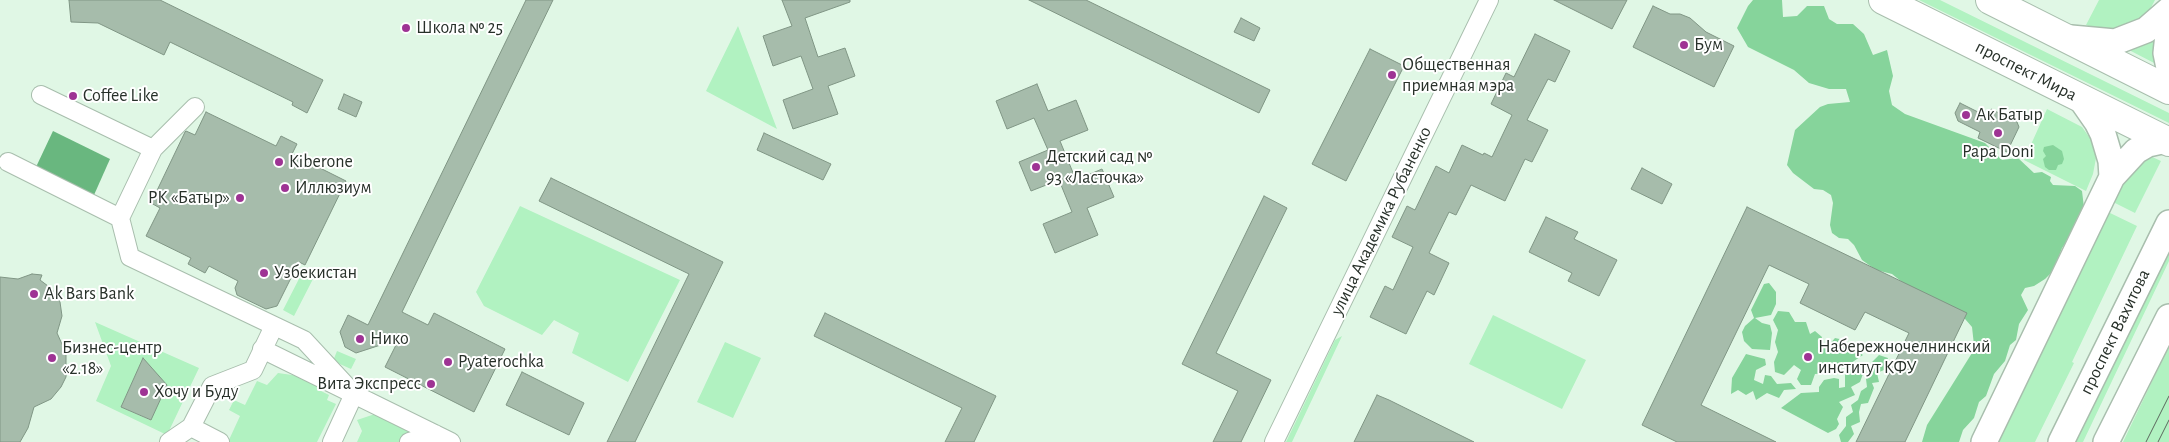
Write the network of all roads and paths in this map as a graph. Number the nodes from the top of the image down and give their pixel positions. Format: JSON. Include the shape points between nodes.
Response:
{"nodes":[{"id":1,"x":1489,"y":0,"type":"edge"},
{"id":2,"x":1883,"y":0,"type":"edge"},
{"id":3,"x":1990,"y":0,"type":"edge"},
{"id":4,"x":2169,"y":10,"type":"edge"},
{"id":5,"x":2169,"y":25,"type":"edge"},
{"id":6,"x":2067,"y":37,"type":"junction"},
{"id":7,"x":2169,"y":68,"type":"edge"},
{"id":8,"x":2169,"y":90,"type":"edge"},
{"id":9,"x":41,"y":95,"type":"dead end"},
{"id":10,"x":2081,"y":99,"type":"junction"},
{"id":11,"x":195,"y":107,"type":"dead end"},
{"id":12,"x":2168,"y":141,"type":"edge"},
{"id":13,"x":153,"y":149,"type":"junction"},
{"id":14,"x":8,"y":162,"type":"dead end"},
{"id":15,"x":2112,"y":177,"type":"junction"},
{"id":16,"x":120,"y":218,"type":"junction"},
{"id":17,"x":2169,"y":223,"type":"edge"},
{"id":18,"x":2169,"y":317,"type":"edge"},
{"id":19,"x":274,"y":326,"type":"junction"},
{"id":20,"x":307,"y":333,"type":"junction"},
{"id":21,"x":262,"y":349,"type":"junction"},
{"id":22,"x":292,"y":363,"type":"junction"},
{"id":23,"x":354,"y":394,"type":"junction"},
{"id":24,"x":191,"y":427,"type":"junction"},
{"id":25,"x":435,"y":434,"type":"junction"},
{"id":26,"x":170,"y":442,"type":"edge"},
{"id":27,"x":220,"y":442,"type":"edge"},
{"id":28,"x":332,"y":442,"type":"edge"},
{"id":29,"x":409,"y":442,"type":"edge"},
{"id":30,"x":452,"y":442,"type":"edge"},
{"id":31,"x":1274,"y":442,"type":"edge"},
{"id":32,"x":1984,"y":442,"type":"edge"},
{"id":33,"x":2061,"y":442,"type":"edge"},
{"id":34,"x":2106,"y":442,"type":"edge"}],
"edges":[{"from":1,"to":31,"type":"street","name":"улица Академика Рубаненко"},
{"from":2,"to":10,"type":"main road","name":"проспект Мира"},
{"from":3,"to":6,"type":"main road"},
{"from":4,"to":6,"type":"main road","via":[[2146,30],[2115,42]]},
{"from":5,"to":7,"type":"main road","via":[[2166,53]]},
{"from":6,"to":8,"type":"main road"},
{"from":9,"to":13,"type":"street"},
{"from":10,"to":12,"type":"main road","name":"проспект Мира"},
{"from":10,"to":15,"type":"main road","via":[[2103,134]]},
{"from":11,"to":13,"type":"street"},
{"from":12,"to":15,"type":"main road","via":[[2148,144],[2136,151]]},
{"from":13,"to":16,"type":"street"},
{"from":14,"to":16,"type":"street"},
{"from":15,"to":32,"type":"main road"},
{"from":16,"to":19,"type":"street","via":[[130,257]]},
{"from":17,"to":33,"type":"main road","name":"проспект Вахитова"},
{"from":18,"to":34,"type":"main road"},
{"from":19,"to":20,"type":"street"},
{"from":19,"to":21,"type":"street"},
{"from":20,"to":22,"type":"street"},
{"from":20,"to":23,"type":"street"},
{"from":21,"to":22,"type":"street"},
{"from":21,"to":24,"type":"street","via":[[253,370],[212,386]]},
{"from":22,"to":23,"type":"street"},
{"from":23,"to":25,"type":"street"},
{"from":23,"to":28,"type":"street"},
{"from":24,"to":26,"type":"street"},
{"from":24,"to":27,"type":"street"},
{"from":25,"to":29,"type":"street"},
{"from":25,"to":30,"type":"street"}]}
